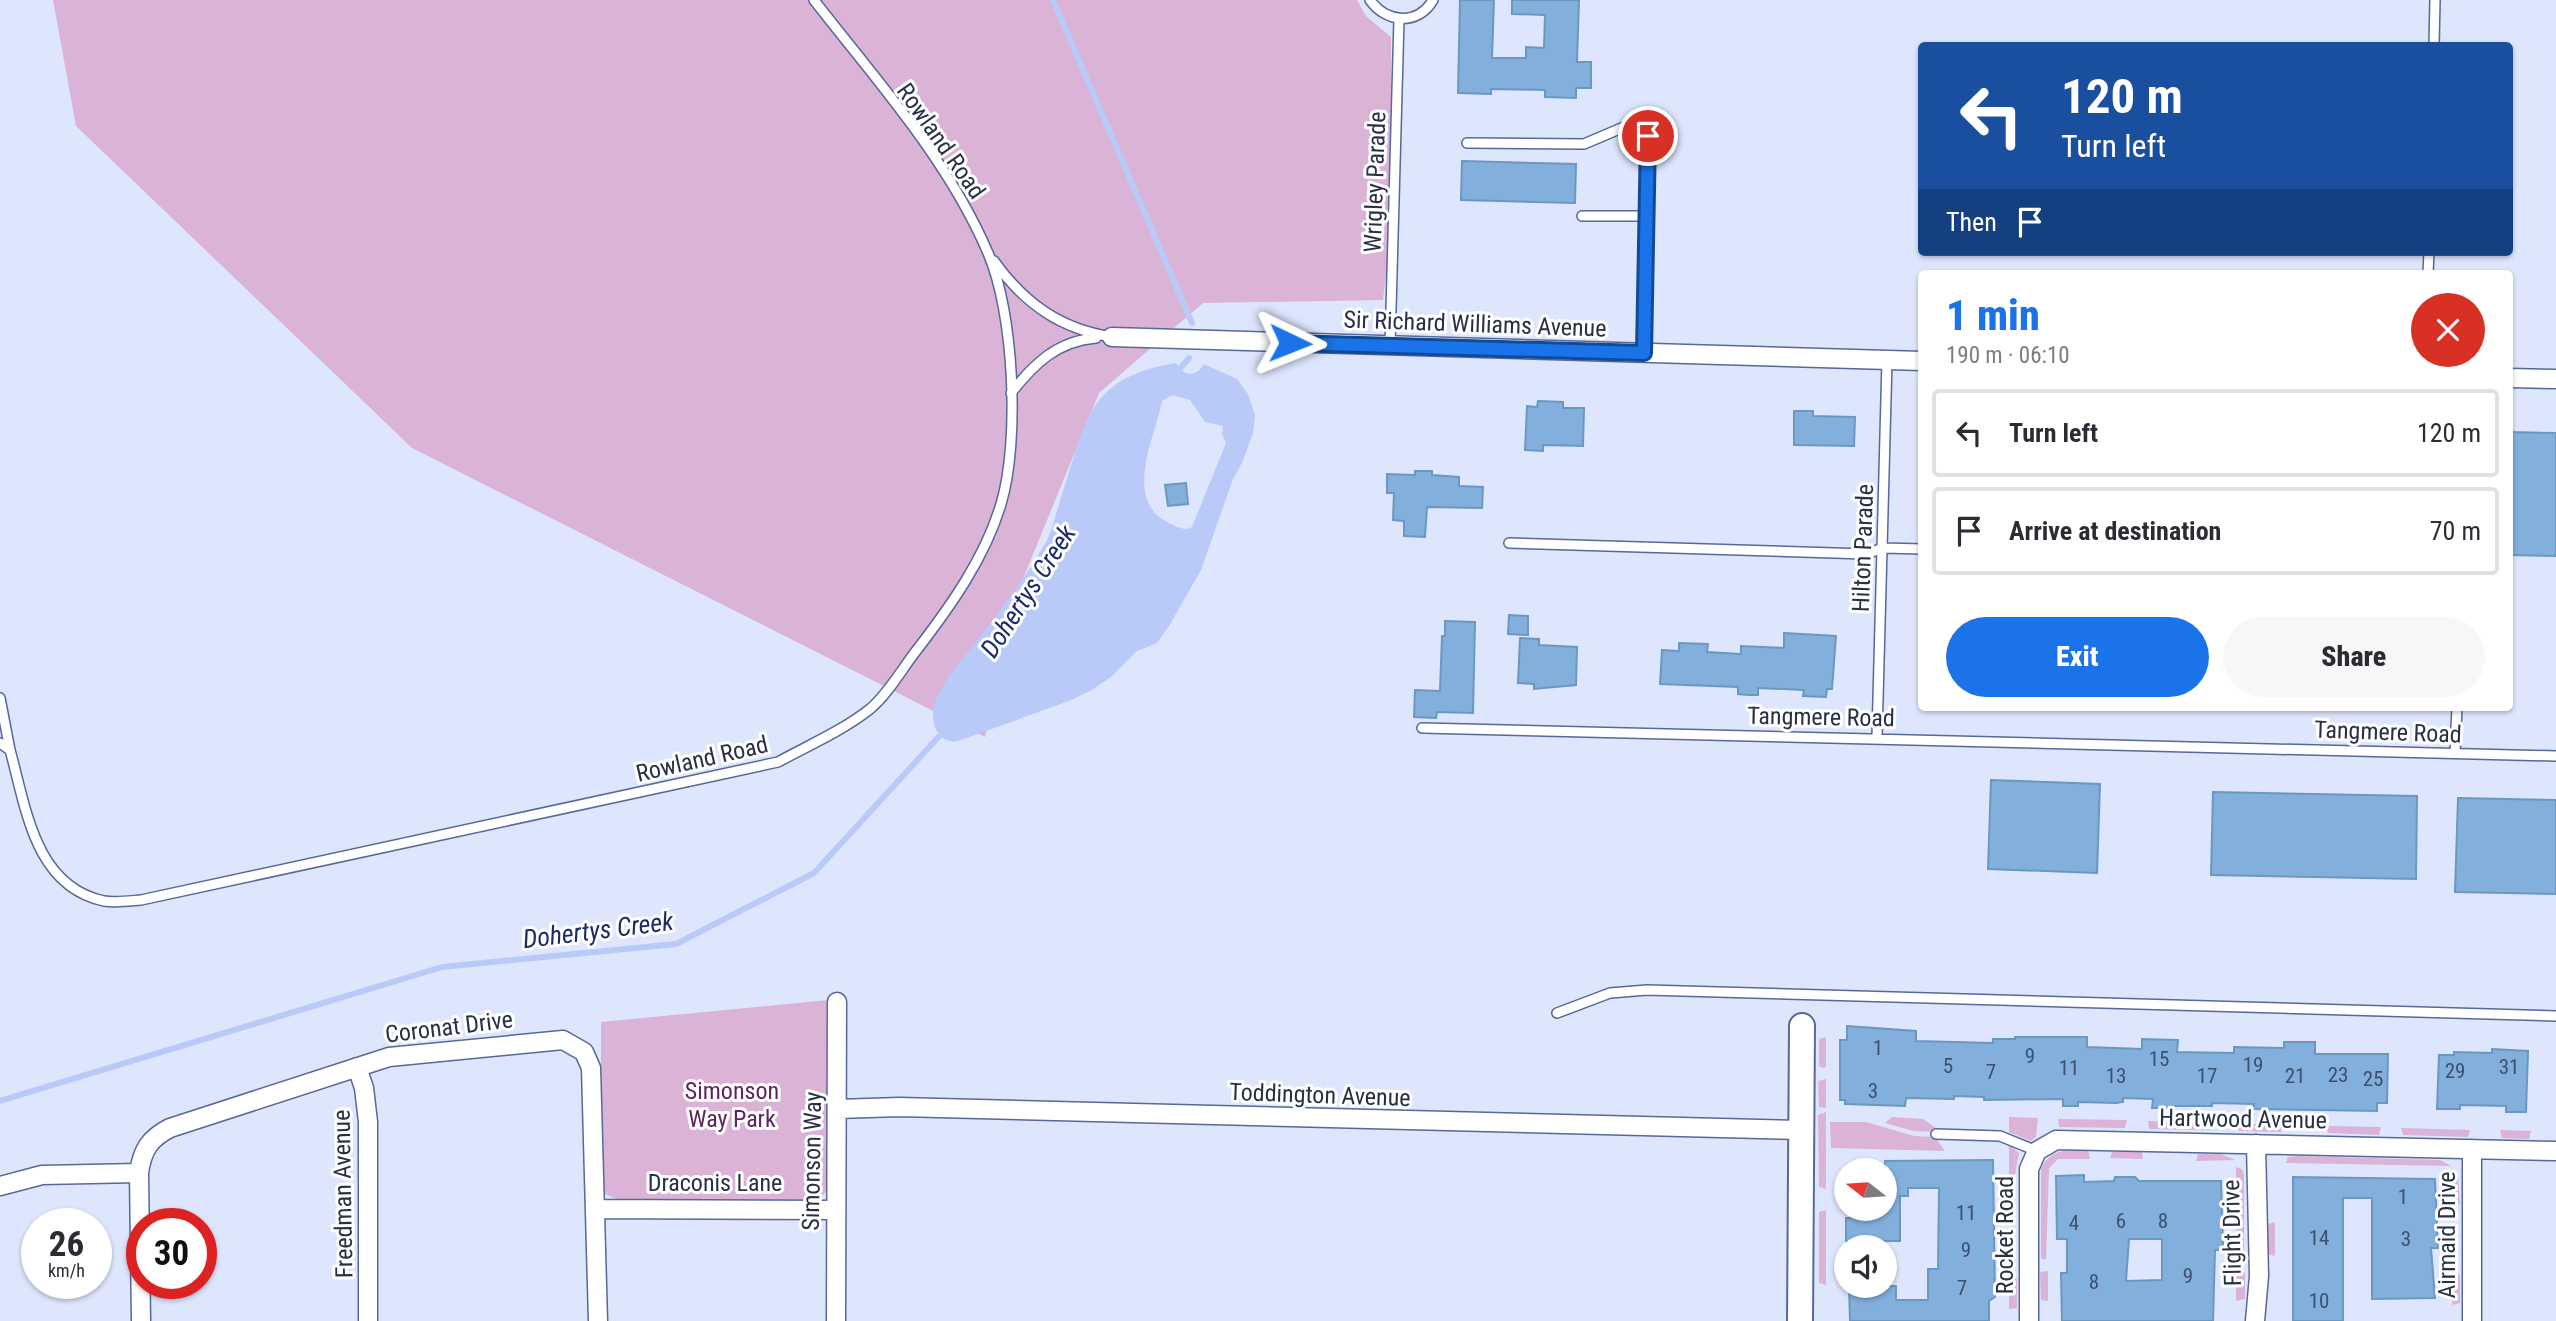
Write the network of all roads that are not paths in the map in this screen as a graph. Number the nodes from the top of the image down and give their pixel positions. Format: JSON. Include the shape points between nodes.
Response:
{"nodes":[{"id":1,"x":814,"y":0,"type":"edge"},
{"id":2,"x":1370,"y":0,"type":"edge"},
{"id":3,"x":1433,"y":0,"type":"edge"},
{"id":4,"x":2435,"y":0,"type":"edge"},
{"id":5,"x":1399,"y":19,"type":"junction"},
{"id":6,"x":2434,"y":42,"type":"edge"},
{"id":7,"x":1467,"y":144,"type":"dead end"},
{"id":8,"x":1581,"y":216,"type":"dead end"},
{"id":9,"x":1647,"y":216,"type":"junction"},
{"id":10,"x":989,"y":255,"type":"junction"},
{"id":11,"x":1112,"y":337,"type":"junction"},
{"id":12,"x":1390,"y":346,"type":"junction"},
{"id":13,"x":1644,"y":353,"type":"junction"},
{"id":14,"x":1887,"y":360,"type":"junction"},
{"id":15,"x":1918,"y":361,"type":"edge"},
{"id":16,"x":2513,"y":378,"type":"edge"},
{"id":17,"x":2556,"y":379,"type":"edge"},
{"id":18,"x":1011,"y":394,"type":"junction"},
{"id":19,"x":1509,"y":543,"type":"dead end"},
{"id":20,"x":1883,"y":548,"type":"junction"},
{"id":21,"x":1918,"y":548,"type":"edge"},
{"id":22,"x":0,"y":698,"type":"edge"},
{"id":23,"x":2457,"y":711,"type":"edge"},
{"id":24,"x":1422,"y":728,"type":"dead end"},
{"id":25,"x":1877,"y":737,"type":"junction"},
{"id":26,"x":0,"y":743,"type":"edge"},
{"id":27,"x":10,"y":750,"type":"junction"},
{"id":28,"x":2455,"y":753,"type":"junction"},
{"id":29,"x":2556,"y":756,"type":"edge"},
{"id":30,"x":837,"y":1002,"type":"dead end"},
{"id":31,"x":1557,"y":1013,"type":"dead end"},
{"id":32,"x":2556,"y":1016,"type":"edge"},
{"id":33,"x":1802,"y":1026,"type":"dead end"},
{"id":34,"x":357,"y":1067,"type":"junction"},
{"id":35,"x":838,"y":1109,"type":"junction"},
{"id":36,"x":1801,"y":1130,"type":"junction"},
{"id":37,"x":1936,"y":1135,"type":"dead end"},
{"id":38,"x":2256,"y":1144,"type":"junction"},
{"id":39,"x":2472,"y":1149,"type":"junction"},
{"id":40,"x":2037,"y":1151,"type":"junction"},
{"id":41,"x":2556,"y":1151,"type":"edge"},
{"id":42,"x":139,"y":1173,"type":"junction"},
{"id":43,"x":0,"y":1185,"type":"edge"},
{"id":44,"x":595,"y":1209,"type":"junction"},
{"id":45,"x":836,"y":1210,"type":"junction"},
{"id":46,"x":141,"y":1321,"type":"edge"},
{"id":47,"x":368,"y":1321,"type":"edge"},
{"id":48,"x":598,"y":1321,"type":"edge"},
{"id":49,"x":836,"y":1321,"type":"edge"},
{"id":50,"x":1800,"y":1321,"type":"edge"},
{"id":51,"x":2029,"y":1321,"type":"edge"},
{"id":52,"x":2255,"y":1321,"type":"edge"},
{"id":53,"x":2472,"y":1321,"type":"edge"}],
"edges":[{"from":1,"to":10,"type":"lane","name":"Rowland Road","via":[[955,187]]},
{"from":2,"to":5,"type":"lane","via":[[1378,10]]},
{"from":3,"to":5,"type":"lane","via":[[1422,13]]},
{"from":4,"to":6,"type":"lane"},
{"from":5,"to":12,"type":"lane","name":"Wrigley Parade"},
{"from":7,"to":9,"type":"lane","via":[[1584,144],[1624,127],[1645,130]]},
{"from":8,"to":9,"type":"lane"},
{"from":9,"to":13,"type":"lane"},
{"from":10,"to":11,"type":"lane","via":[[1037,309],[1065,325]]},
{"from":10,"to":18,"type":"lane","name":"Rowland Road","via":[[1003,304]]},
{"from":11,"to":12,"type":"street","name":"Sir Richard Williams Avenue"},
{"from":11,"to":18,"type":"lane","via":[[1087,339],[1052,352],[1032,366]]},
{"from":12,"to":13,"type":"street","name":"Sir Richard Williams Avenue"},
{"from":13,"to":14,"type":"street","name":"Sir Richard Williams Avenue"},
{"from":14,"to":15,"type":"street","name":"Sir Richard Williams Avenue"},
{"from":14,"to":20,"type":"lane","name":"Hilton Parade"},
{"from":16,"to":17,"type":"street"},
{"from":18,"to":27,"type":"lane","name":"Rowland Road","via":[[1001,504],[943,617],[872,707],[778,762],[141,900],[106,902],[79,893],[55,873],[36,845]]},
{"from":19,"to":20,"type":"lane","via":[[1866,554]]},
{"from":20,"to":21,"type":"lane"},
{"from":20,"to":25,"type":"lane","name":"Hilton Parade"},
{"from":22,"to":27,"type":"lane","name":"Rowland Road"},
{"from":23,"to":28,"type":"lane"},
{"from":24,"to":25,"type":"lane","name":"Tangmere Road"},
{"from":25,"to":28,"type":"lane","name":"Tangmere Road"},
{"from":26,"to":27,"type":"lane"},
{"from":28,"to":29,"type":"lane","name":"Tangmere Road"},
{"from":30,"to":35,"type":"street","name":"Simonson Way"},
{"from":31,"to":32,"type":"lane","via":[[1610,993],[1647,990]]},
{"from":33,"to":36,"type":"street"},
{"from":34,"to":42,"type":"street","name":"Coronat Drive","via":[[170,1128],[150,1141]]},
{"from":34,"to":44,"type":"street","name":"Coronat Drive","via":[[419,1052],[553,1040],[577,1045],[588,1059],[593,1084]]},
{"from":34,"to":47,"type":"street","name":"Freedman Avenue","via":[[368,1122]]},
{"from":35,"to":36,"type":"street","name":"Toddington Avenue"},
{"from":35,"to":45,"type":"street","name":"Simonson Way"},
{"from":36,"to":50,"type":"street"},
{"from":37,"to":40,"type":"lane","via":[[2000,1136]]},
{"from":38,"to":39,"type":"street","name":"Hartwood Avenue"},
{"from":38,"to":40,"type":"street","name":"Hartwood Avenue","via":[[2068,1139],[2049,1142]]},
{"from":38,"to":52,"type":"street","name":"Flight Drive","via":[[2259,1276]]},
{"from":39,"to":41,"type":"street","name":"Hartwood Avenue"},
{"from":39,"to":53,"type":"street","name":"Airmaid Drive"},
{"from":40,"to":51,"type":"street","name":"Rocket Road","via":[[2029,1169]]},
{"from":42,"to":43,"type":"street","via":[[42,1175]]},
{"from":42,"to":46,"type":"street"},
{"from":44,"to":45,"type":"street","name":"Draconis Lane"},
{"from":44,"to":48,"type":"street","name":"Coronat Drive"},
{"from":45,"to":49,"type":"street","name":"Simonson Way"}]}
